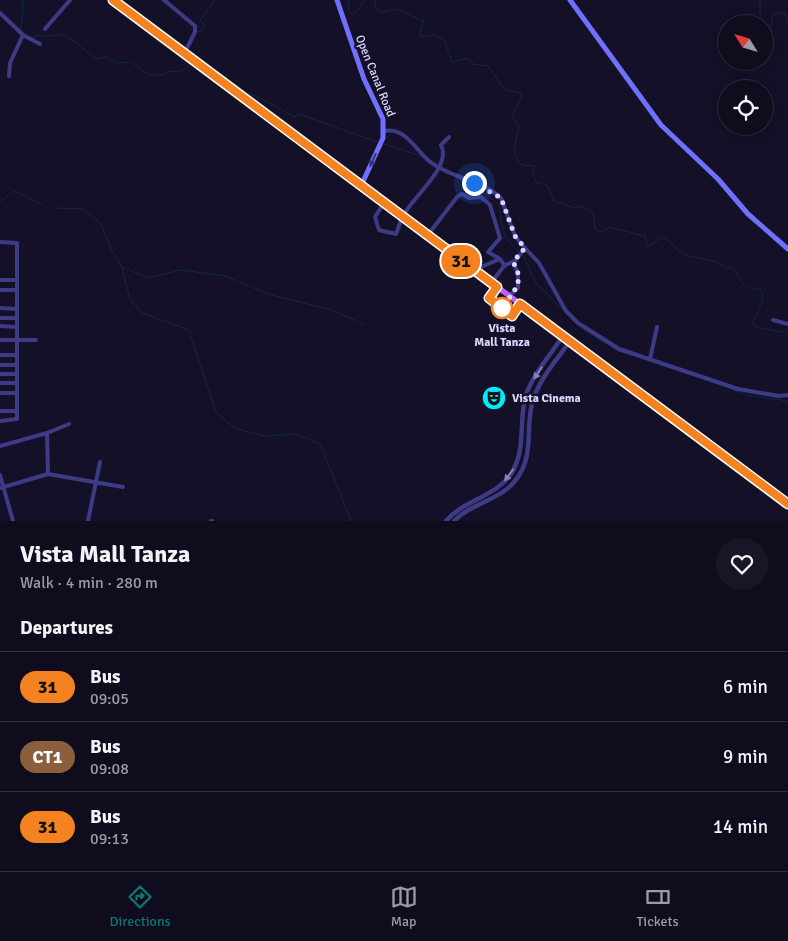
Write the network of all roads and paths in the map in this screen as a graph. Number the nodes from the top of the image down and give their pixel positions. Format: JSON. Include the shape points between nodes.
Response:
{"nodes":[{"id":1,"x":70,"y":0,"type":"edge"},
{"id":2,"x":113,"y":0,"type":"edge"},
{"id":3,"x":164,"y":0,"type":"edge"},
{"id":4,"x":337,"y":0,"type":"edge"},
{"id":5,"x":570,"y":0,"type":"edge"},
{"id":6,"x":0,"y":13,"type":"edge"},
{"id":7,"x":45,"y":29,"type":"dead end"},
{"id":8,"x":23,"y":35,"type":"junction"},
{"id":9,"x":40,"y":44,"type":"dead end"},
{"id":10,"x":186,"y":56,"type":"junction"},
{"id":11,"x":9,"y":76,"type":"dead end"},
{"id":12,"x":384,"y":131,"type":"junction"},
{"id":13,"x":449,"y":137,"type":"dead end"},
{"id":14,"x":440,"y":166,"type":"junction"},
{"id":15,"x":361,"y":186,"type":"junction"},
{"id":16,"x":384,"y":203,"type":"junction"},
{"id":17,"x":403,"y":217,"type":"junction"},
{"id":18,"x":427,"y":236,"type":"junction"},
{"id":19,"x":0,"y":242,"type":"edge"},
{"id":20,"x":525,"y":248,"type":"junction"},
{"id":21,"x":788,"y":250,"type":"edge"},
{"id":22,"x":500,"y":259,"type":"junction"},
{"id":23,"x":513,"y":262,"type":"junction"},
{"id":24,"x":505,"y":266,"type":"junction"},
{"id":25,"x":474,"y":270,"type":"junction"},
{"id":26,"x":0,"y":280,"type":"edge"},
{"id":27,"x":17,"y":280,"type":"junction"},
{"id":28,"x":491,"y":283,"type":"junction"},
{"id":29,"x":0,"y":290,"type":"edge"},
{"id":30,"x":17,"y":290,"type":"junction"},
{"id":31,"x":509,"y":296,"type":"junction"},
{"id":32,"x":0,"y":308,"type":"edge"},
{"id":33,"x":17,"y":309,"type":"junction"},
{"id":34,"x":0,"y":318,"type":"edge"},
{"id":35,"x":17,"y":318,"type":"junction"},
{"id":36,"x":773,"y":320,"type":"dead end"},
{"id":37,"x":788,"y":324,"type":"edge"},
{"id":38,"x":0,"y":326,"type":"edge"},
{"id":39,"x":17,"y":327,"type":"junction"},
{"id":40,"x":657,"y":327,"type":"dead end"},
{"id":41,"x":563,"y":336,"type":"junction"},
{"id":42,"x":0,"y":340,"type":"edge"},
{"id":43,"x":17,"y":340,"type":"junction"},
{"id":44,"x":36,"y":340,"type":"dead end"},
{"id":45,"x":570,"y":341,"type":"junction"},
{"id":46,"x":0,"y":355,"type":"edge"},
{"id":47,"x":17,"y":355,"type":"junction"},
{"id":48,"x":650,"y":359,"type":"junction"},
{"id":49,"x":0,"y":365,"type":"edge"},
{"id":50,"x":17,"y":365,"type":"junction"},
{"id":51,"x":0,"y":374,"type":"edge"},
{"id":52,"x":17,"y":374,"type":"junction"},
{"id":53,"x":0,"y":383,"type":"edge"},
{"id":54,"x":17,"y":383,"type":"junction"},
{"id":55,"x":0,"y":392,"type":"edge"},
{"id":56,"x":17,"y":393,"type":"junction"},
{"id":57,"x":788,"y":395,"type":"edge"},
{"id":58,"x":0,"y":411,"type":"edge"},
{"id":59,"x":17,"y":411,"type":"junction"},
{"id":60,"x":0,"y":421,"type":"edge"},
{"id":61,"x":69,"y":424,"type":"dead end"},
{"id":62,"x":47,"y":433,"type":"junction"},
{"id":63,"x":0,"y":446,"type":"edge"},
{"id":64,"x":100,"y":462,"type":"dead end"},
{"id":65,"x":48,"y":474,"type":"junction"},
{"id":66,"x":0,"y":475,"type":"edge"},
{"id":67,"x":96,"y":482,"type":"junction"},
{"id":68,"x":2,"y":487,"type":"edge"},
{"id":69,"x":123,"y":487,"type":"dead end"},
{"id":70,"x":483,"y":496,"type":"junction"},
{"id":71,"x":486,"y":501,"type":"junction"},
{"id":72,"x":788,"y":504,"type":"edge"},
{"id":73,"x":13,"y":521,"type":"edge"},
{"id":74,"x":88,"y":521,"type":"edge"},
{"id":75,"x":446,"y":521,"type":"edge"},
{"id":76,"x":454,"y":521,"type":"edge"}],
"edges":[{"from":1,"to":7,"type":"street"},
{"from":2,"to":10,"type":"main road","via":[[180,48]]},
{"from":3,"to":10,"type":"street","via":[[195,26]]},
{"from":4,"to":12,"type":"main road","name":"Open Canal Road","via":[[364,79],[383,119]]},
{"from":5,"to":21,"type":"main road","via":[[661,125]]},
{"from":6,"to":8,"type":"street"},
{"from":8,"to":9,"type":"street"},
{"from":8,"to":11,"type":"street","via":[[10,63]]},
{"from":10,"to":15,"type":"main road"},
{"from":12,"to":14,"type":"street","via":[[401,132],[429,161]]},
{"from":12,"to":15,"type":"main road","name":"Open Canal Road","one_way":true},
{"from":13,"to":14,"type":"street","via":[[441,145],[444,153]]},
{"from":14,"to":17,"type":"street"},
{"from":14,"to":20,"type":"street","via":[[501,198],[515,236]]},
{"from":15,"to":16,"type":"main road"},
{"from":16,"to":17,"type":"main road"},
{"from":16,"to":17,"type":"street","via":[[375,217],[379,230],[396,234]]},
{"from":17,"to":18,"type":"main road"},
{"from":18,"to":22,"type":"street","via":[[457,197],[462,194],[470,198],[481,197],[490,205],[500,238],[488,252]]},
{"from":18,"to":25,"type":"main road"},
{"from":19,"to":27,"type":"street","via":[[17,243]]},
{"from":20,"to":23,"type":"street"},
{"from":20,"to":48,"type":"street","via":[[539,263],[566,310],[578,323],[619,349]]},
{"from":22,"to":24,"type":"street"},
{"from":22,"to":25,"type":"street"},
{"from":23,"to":24,"type":"street"},
{"from":23,"to":31,"type":"street","via":[[518,273],[518,288]]},
{"from":24,"to":28,"type":"street"},
{"from":25,"to":28,"type":"main road"},
{"from":26,"to":27,"type":"street"},
{"from":27,"to":30,"type":"street"},
{"from":28,"to":31,"type":"main road"},
{"from":29,"to":30,"type":"street"},
{"from":30,"to":33,"type":"street"},
{"from":31,"to":41,"type":"main road"},
{"from":32,"to":33,"type":"street"},
{"from":33,"to":35,"type":"street"},
{"from":34,"to":35,"type":"street"},
{"from":35,"to":39,"type":"street"},
{"from":36,"to":37,"type":"street"},
{"from":38,"to":39,"type":"street"},
{"from":39,"to":43,"type":"street"},
{"from":40,"to":48,"type":"street"},
{"from":41,"to":45,"type":"main road"},
{"from":41,"to":70,"type":"street","one_way":true,"via":[[527,393],[522,413],[522,442],[515,467],[504,483]]},
{"from":42,"to":43,"type":"street"},
{"from":43,"to":44,"type":"street"},
{"from":43,"to":47,"type":"street"},
{"from":45,"to":71,"type":"street","via":[[534,396],[530,442],[521,471],[509,488]]},
{"from":45,"to":72,"type":"main road"},
{"from":46,"to":47,"type":"street"},
{"from":47,"to":50,"type":"street"},
{"from":48,"to":57,"type":"street","via":[[738,389]]},
{"from":49,"to":50,"type":"street"},
{"from":50,"to":52,"type":"street"},
{"from":51,"to":52,"type":"street"},
{"from":52,"to":54,"type":"street"},
{"from":53,"to":54,"type":"street"},
{"from":54,"to":56,"type":"street"},
{"from":55,"to":56,"type":"street"},
{"from":56,"to":59,"type":"street"},
{"from":58,"to":59,"type":"street"},
{"from":59,"to":60,"type":"street","via":[[16,421]]},
{"from":61,"to":62,"type":"street"},
{"from":62,"to":63,"type":"street"},
{"from":62,"to":65,"type":"street"},
{"from":64,"to":67,"type":"street"},
{"from":65,"to":67,"type":"street"},
{"from":65,"to":68,"type":"street"},
{"from":66,"to":68,"type":"street"},
{"from":67,"to":69,"type":"street"},
{"from":67,"to":74,"type":"street"},
{"from":68,"to":73,"type":"street"},
{"from":70,"to":71,"type":"street"},
{"from":70,"to":75,"type":"street","via":[[457,510]]},
{"from":71,"to":76,"type":"street","via":[[466,510]]}]}
